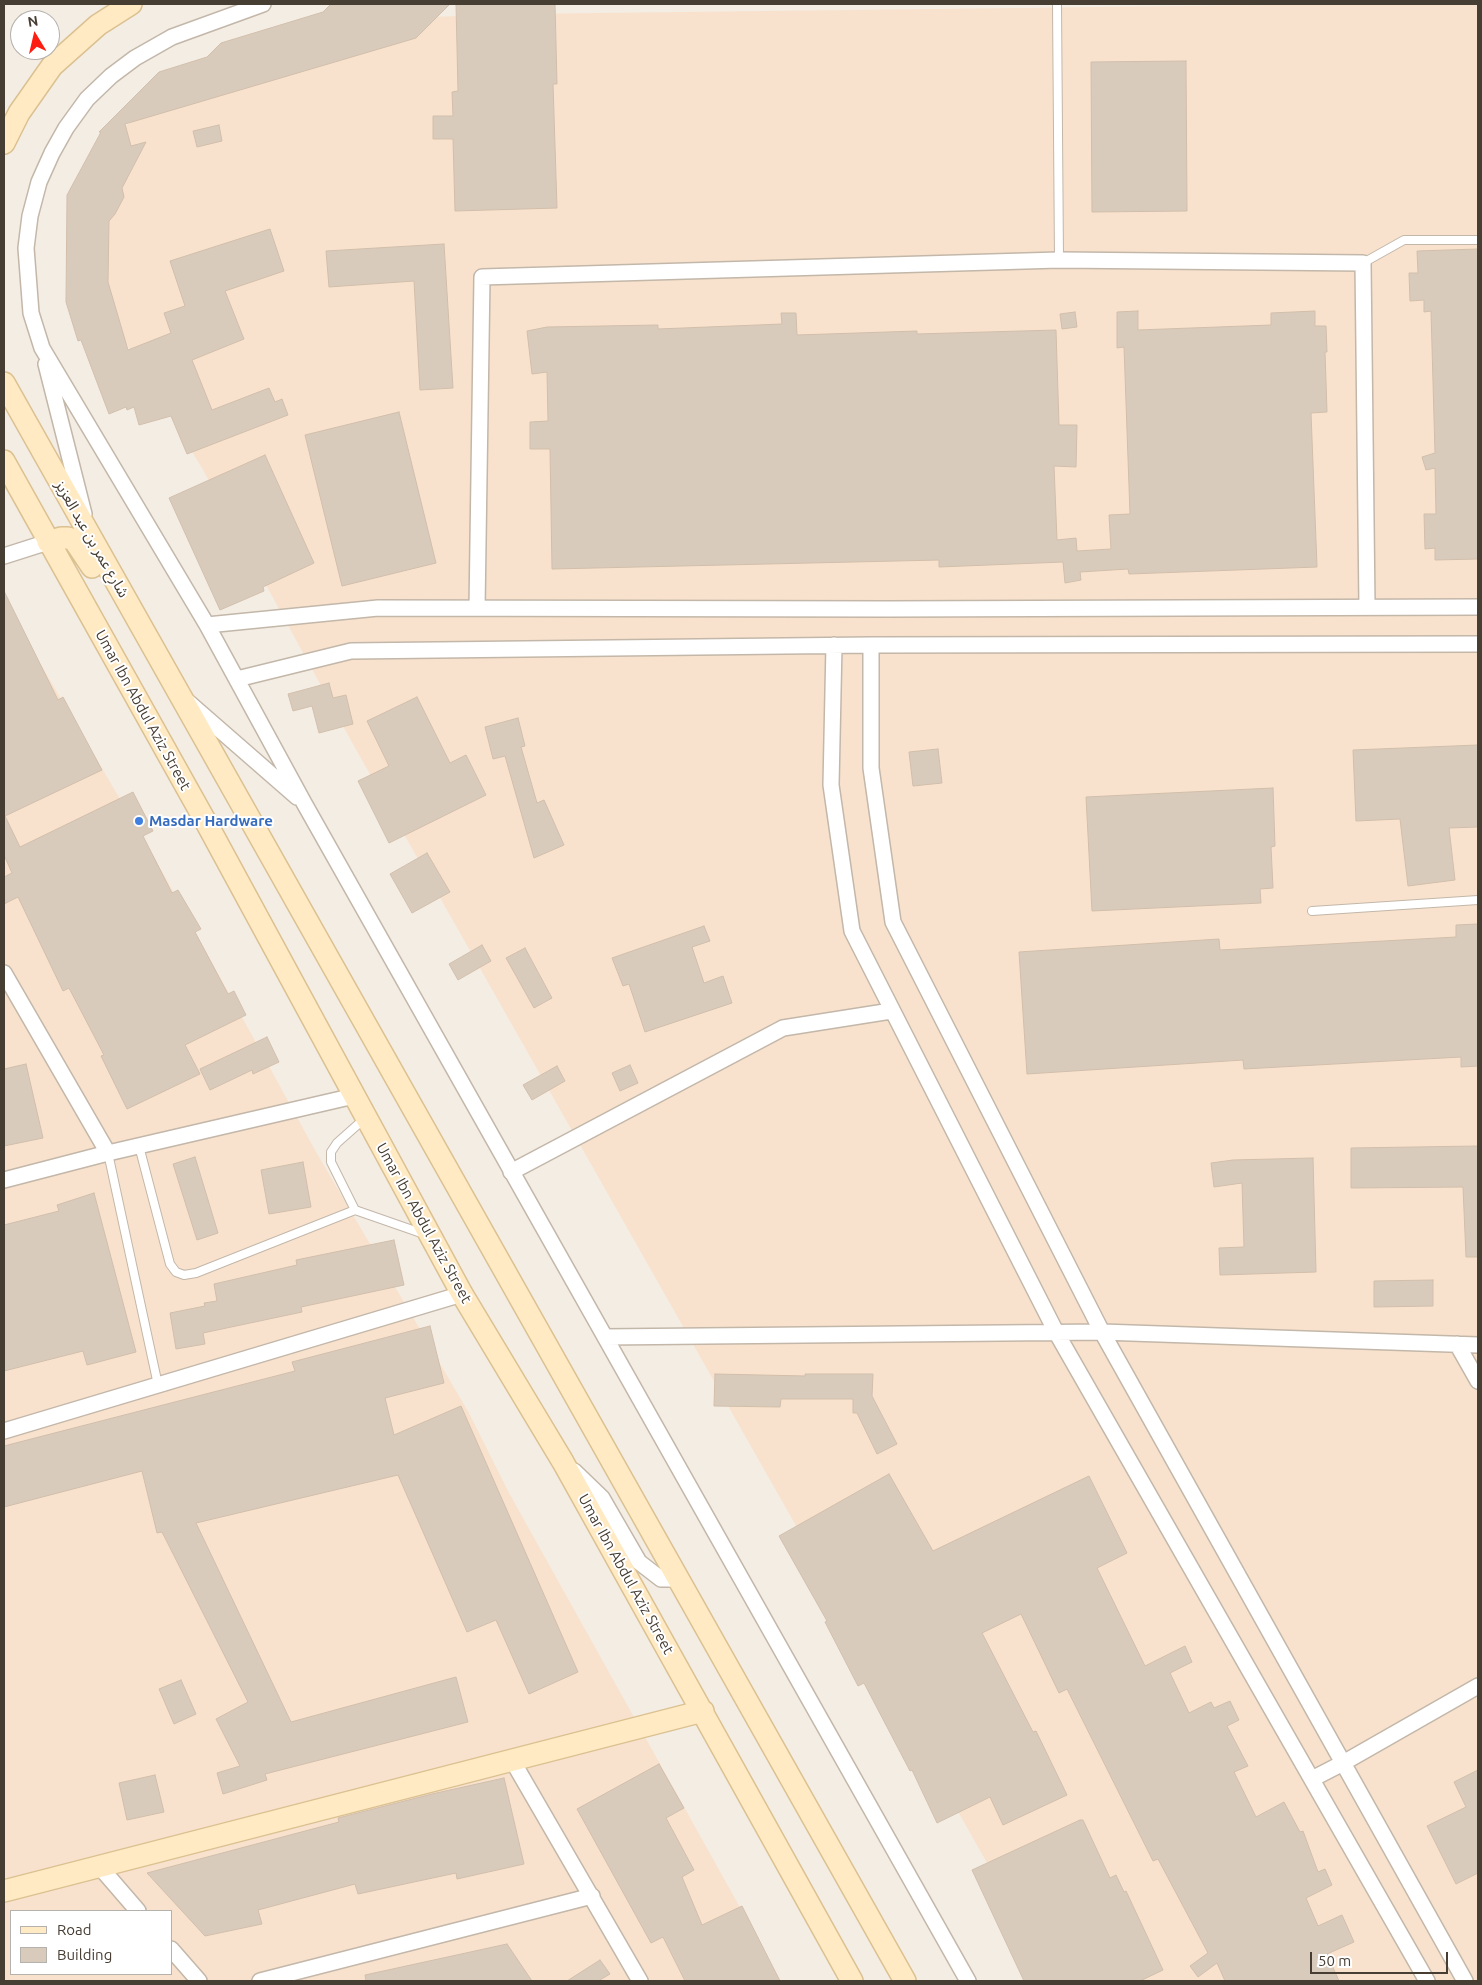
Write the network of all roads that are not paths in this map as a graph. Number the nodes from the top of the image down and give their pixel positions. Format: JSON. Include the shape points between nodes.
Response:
{"nodes":[{"id":1,"x":131,"y":4,"type":"edge"},
{"id":2,"x":263,"y":4,"type":"edge"},
{"id":3,"x":1057,"y":4,"type":"edge"},
{"id":4,"x":4,"y":143,"type":"edge"},
{"id":5,"x":1478,"y":240,"type":"edge"},
{"id":6,"x":1059,"y":260,"type":"junction"},
{"id":7,"x":1363,"y":264,"type":"junction"},
{"id":8,"x":42,"y":348,"type":"junction"},
{"id":9,"x":4,"y":383,"type":"edge"},
{"id":10,"x":4,"y":461,"type":"edge"},
{"id":11,"x":89,"y":534,"type":"junction"},
{"id":12,"x":48,"y":542,"type":"junction"},
{"id":13,"x":4,"y":556,"type":"edge"},
{"id":14,"x":1367,"y":607,"type":"junction"},
{"id":15,"x":1478,"y":607,"type":"edge"},
{"id":16,"x":476,"y":608,"type":"junction"},
{"id":17,"x":207,"y":625,"type":"junction"},
{"id":18,"x":1478,"y":644,"type":"edge"},
{"id":19,"x":834,"y":645,"type":"junction"},
{"id":20,"x":871,"y":645,"type":"junction"},
{"id":21,"x":152,"y":646,"type":"junction"},
{"id":22,"x":237,"y":679,"type":"junction"},
{"id":23,"x":181,"y":695,"type":"junction"},
{"id":24,"x":304,"y":803,"type":"junction"},
{"id":25,"x":1478,"y":900,"type":"edge"},
{"id":26,"x":1312,"y":911,"type":"dead end"},
{"id":27,"x":4,"y":973,"type":"edge"},
{"id":28,"x":891,"y":1011,"type":"junction"},
{"id":29,"x":354,"y":1096,"type":"junction"},
{"id":30,"x":366,"y":1117,"type":"junction"},
{"id":31,"x":139,"y":1146,"type":"junction"},
{"id":32,"x":108,"y":1153,"type":"junction"},
{"id":33,"x":511,"y":1172,"type":"junction"},
{"id":34,"x":4,"y":1180,"type":"edge"},
{"id":35,"x":354,"y":1210,"type":"junction"},
{"id":36,"x":431,"y":1236,"type":"junction"},
{"id":37,"x":462,"y":1294,"type":"junction"},
{"id":38,"x":1056,"y":1332,"type":"junction"},
{"id":39,"x":1102,"y":1332,"type":"junction"},
{"id":40,"x":605,"y":1337,"type":"junction"},
{"id":41,"x":1458,"y":1344,"type":"junction"},
{"id":42,"x":1478,"y":1345,"type":"edge"},
{"id":43,"x":1478,"y":1381,"type":"edge"},
{"id":44,"x":158,"y":1385,"type":"junction"},
{"id":45,"x":4,"y":1431,"type":"edge"},
{"id":46,"x":563,"y":1462,"type":"junction"},
{"id":47,"x":678,"y":1579,"type":"junction"},
{"id":48,"x":1478,"y":1686,"type":"edge"},
{"id":49,"x":703,"y":1711,"type":"junction"},
{"id":50,"x":512,"y":1760,"type":"junction"},
{"id":51,"x":1343,"y":1764,"type":"junction"},
{"id":52,"x":1312,"y":1779,"type":"junction"},
{"id":53,"x":100,"y":1866,"type":"junction"},
{"id":54,"x":4,"y":1891,"type":"edge"},
{"id":55,"x":592,"y":1896,"type":"junction"},
{"id":56,"x":137,"y":1910,"type":"edge"},
{"id":57,"x":172,"y":1950,"type":"edge"},
{"id":58,"x":199,"y":1981,"type":"edge"},
{"id":59,"x":260,"y":1981,"type":"edge"},
{"id":60,"x":640,"y":1981,"type":"edge"},
{"id":61,"x":852,"y":1981,"type":"edge"},
{"id":62,"x":905,"y":1981,"type":"edge"},
{"id":63,"x":968,"y":1981,"type":"edge"},
{"id":64,"x":1427,"y":1981,"type":"edge"},
{"id":65,"x":1465,"y":1981,"type":"edge"}],
"edges":[{"from":1,"to":4,"type":"main road","via":[[98,25],[52,66],[19,112]]},
{"from":2,"to":8,"type":"street","via":[[172,37],[135,58],[87,100],[66,128],[39,182],[27,240],[31,313]]},
{"from":3,"to":6,"type":"lane"},
{"from":5,"to":7,"type":"lane","via":[[1404,240]]},
{"from":6,"to":7,"type":"street"},
{"from":6,"to":16,"type":"street","via":[[482,277]]},
{"from":7,"to":14,"type":"street"},
{"from":8,"to":11,"type":"street"},
{"from":8,"to":17,"type":"street"},
{"from":9,"to":11,"type":"main road","name":"شارع عمر بن عبد العزيز"},
{"from":10,"to":12,"type":"main road","name":"Umar Ibn Abdul Aziz Street"},
{"from":11,"to":21,"type":"main road","name":"شارع عمر بن عبد العزيز"},
{"from":12,"to":13,"type":"street"},
{"from":12,"to":21,"type":"main road","via":[[68,538],[79,545],[114,604]]},
{"from":12,"to":29,"type":"main road","name":"Umar Ibn Abdul Aziz Street","via":[[207,824]]},
{"from":14,"to":15,"type":"street"},
{"from":14,"to":16,"type":"street"},
{"from":16,"to":17,"type":"street","via":[[378,608]]},
{"from":17,"to":22,"type":"street"},
{"from":18,"to":20,"type":"street"},
{"from":19,"to":20,"type":"street"},
{"from":19,"to":22,"type":"street","via":[[351,651]]},
{"from":19,"to":28,"type":"street","via":[[831,785],[852,931]]},
{"from":20,"to":39,"type":"street","via":[[871,768],[893,922]]},
{"from":21,"to":23,"type":"main road","name":"شارع عمر بن عبد العزيز"},
{"from":22,"to":24,"type":"street"},
{"from":23,"to":24,"type":"street"},
{"from":23,"to":47,"type":"main road"},
{"from":24,"to":33,"type":"street"},
{"from":25,"to":26,"type":"lane"},
{"from":27,"to":32,"type":"street"},
{"from":28,"to":33,"type":"street","via":[[783,1028]]},
{"from":28,"to":38,"type":"street"},
{"from":29,"to":30,"type":"main road","name":"Umar Ibn Abdul Aziz Street"},
{"from":29,"to":31,"type":"street"},
{"from":30,"to":35,"type":"lane","via":[[337,1143],[332,1152],[331,1162]]},
{"from":30,"to":36,"type":"main road","name":"Umar Ibn Abdul Aziz Street"},
{"from":31,"to":32,"type":"street"},
{"from":31,"to":35,"type":"lane","via":[[170,1264],[176,1272],[184,1275]]},
{"from":32,"to":34,"type":"street"},
{"from":32,"to":44,"type":"lane"},
{"from":33,"to":40,"type":"street"},
{"from":35,"to":36,"type":"lane"},
{"from":36,"to":37,"type":"main road","name":"Umar Ibn Abdul Aziz Street"},
{"from":37,"to":44,"type":"street"},
{"from":37,"to":46,"type":"main road","name":"Umar Ibn Abdul Aziz Street"},
{"from":38,"to":39,"type":"street"},
{"from":38,"to":40,"type":"street"},
{"from":38,"to":52,"type":"street"},
{"from":39,"to":41,"type":"street"},
{"from":39,"to":51,"type":"street"},
{"from":40,"to":63,"type":"street"},
{"from":41,"to":42,"type":"street"},
{"from":41,"to":43,"type":"street"},
{"from":44,"to":45,"type":"street"},
{"from":46,"to":47,"type":"street","via":[[602,1498],[639,1562],[661,1579]]},
{"from":46,"to":49,"type":"main road","name":"Umar Ibn Abdul Aziz Street"},
{"from":47,"to":62,"type":"main road"},
{"from":48,"to":51,"type":"street"},
{"from":49,"to":50,"type":"main road"},
{"from":49,"to":61,"type":"main road","name":"Umar Ibn Abdul Aziz Street"},
{"from":50,"to":53,"type":"main road"},
{"from":50,"to":55,"type":"street"},
{"from":51,"to":52,"type":"street"},
{"from":51,"to":65,"type":"street"},
{"from":52,"to":64,"type":"street"},
{"from":53,"to":54,"type":"main road"},
{"from":53,"to":56,"type":"street"},
{"from":55,"to":59,"type":"street"},
{"from":55,"to":60,"type":"street"},
{"from":57,"to":58,"type":"street"}]}
